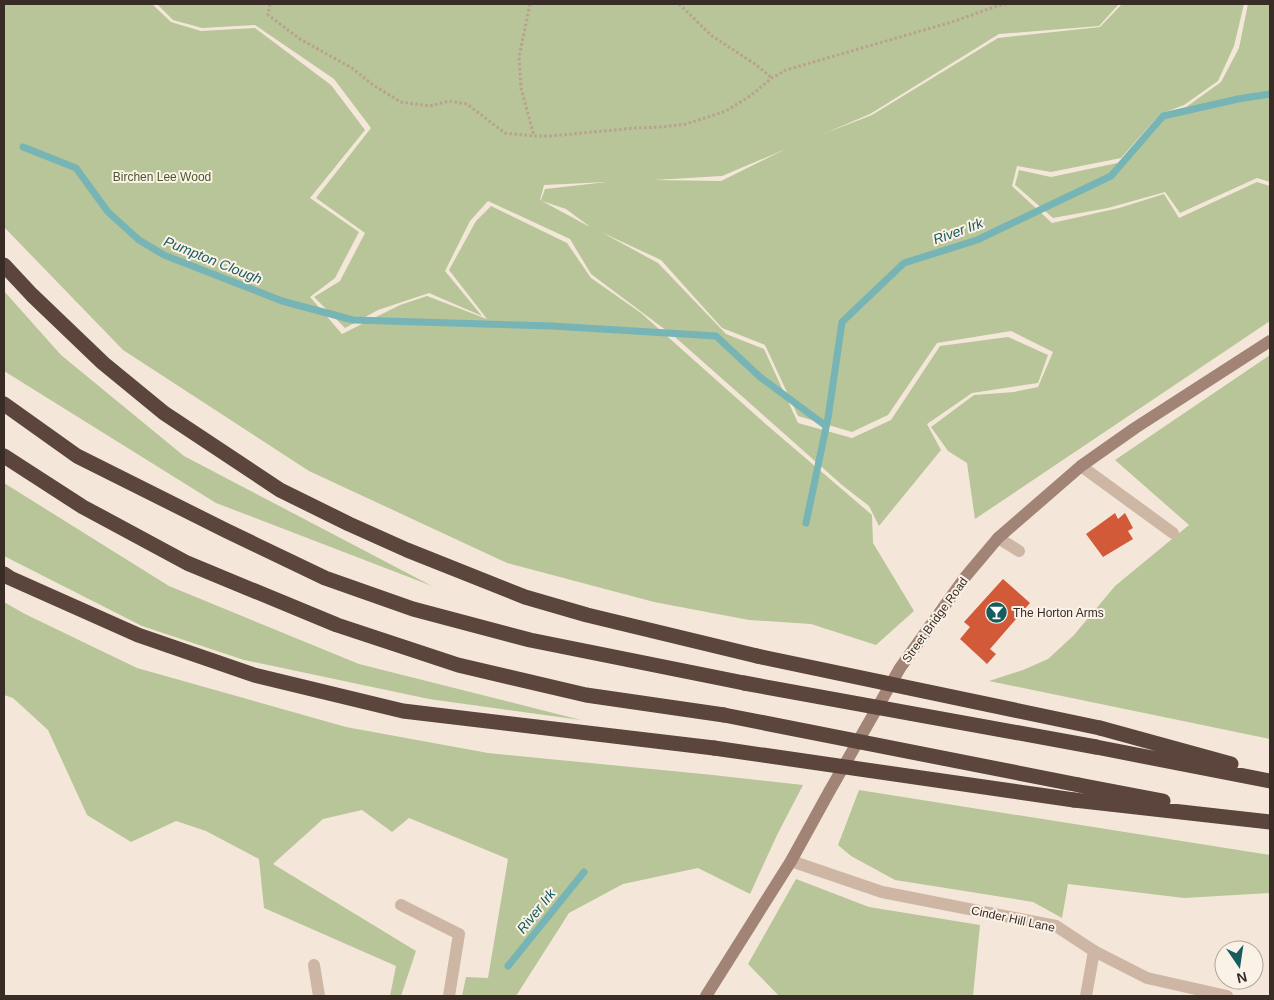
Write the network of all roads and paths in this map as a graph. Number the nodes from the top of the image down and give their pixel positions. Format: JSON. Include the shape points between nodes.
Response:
{"nodes":[{"id":1,"x":270,"y":4,"type":"edge"},
{"id":2,"x":530,"y":4,"type":"edge"},
{"id":3,"x":679,"y":4,"type":"edge"},
{"id":4,"x":1007,"y":4,"type":"edge"},
{"id":5,"x":772,"y":78,"type":"junction"},
{"id":6,"x":534,"y":136,"type":"junction"},
{"id":7,"x":4,"y":265,"type":"edge"},
{"id":8,"x":1270,"y":341,"type":"edge"},
{"id":9,"x":4,"y":404,"type":"edge"},
{"id":10,"x":4,"y":456,"type":"edge"},
{"id":11,"x":1081,"y":466,"type":"junction"},
{"id":12,"x":1173,"y":533,"type":"dead end"},
{"id":13,"x":998,"y":538,"type":"junction"},
{"id":14,"x":1019,"y":551,"type":"dead end"},
{"id":15,"x":4,"y":574,"type":"edge"},
{"id":16,"x":1270,"y":775,"type":"edge"},
{"id":17,"x":1270,"y":781,"type":"edge"},
{"id":18,"x":1270,"y":822,"type":"edge"},
{"id":19,"x":791,"y":862,"type":"junction"},
{"id":20,"x":401,"y":906,"type":"dead end"},
{"id":21,"x":1094,"y":951,"type":"junction"},
{"id":22,"x":314,"y":965,"type":"dead end"},
{"id":23,"x":319,"y":996,"type":"edge"},
{"id":24,"x":449,"y":996,"type":"edge"},
{"id":25,"x":706,"y":996,"type":"edge"},
{"id":26,"x":1086,"y":996,"type":"edge"},
{"id":27,"x":1227,"y":996,"type":"edge"}],
"edges":[{"from":1,"to":6,"type":"path","via":[[268,15],[300,39],[352,68],[401,102],[430,106],[449,101],[467,104],[505,133]]},
{"from":2,"to":6,"type":"path","via":[[519,57],[521,88]]},
{"from":3,"to":5,"type":"path","via":[[712,36]]},
{"from":4,"to":5,"type":"path","via":[[786,70]]},
{"from":5,"to":6,"type":"path","via":[[726,112],[686,124]]},
{"from":7,"to":16,"type":"highway","bridge":true,"via":[[103,363],[164,413],[280,490],[407,550],[526,597],[587,615],[757,656],[1100,728]]},
{"from":8,"to":11,"type":"main road","name":"Street Bridge Road"},
{"from":9,"to":17,"type":"highway","bridge":true,"via":[[77,456],[325,578],[413,609],[530,640],[744,683]]},
{"from":10,"to":18,"type":"highway","bridge":true,"via":[[84,507],[187,563],[338,625],[458,665],[586,695],[724,715]]},
{"from":11,"to":12,"type":"street"},
{"from":11,"to":13,"type":"main road","name":"Street Bridge Road"},
{"from":13,"to":14,"type":"street"},
{"from":13,"to":19,"type":"main road","name":"Street Bridge Road","via":[[966,576],[900,668]]},
{"from":15,"to":18,"type":"highway","bridge":true,"via":[[138,635],[254,675],[403,711],[714,748],[1074,800]]},
{"from":19,"to":21,"type":"street","name":"Cinder Hill Lane","via":[[882,892],[1056,926]]},
{"from":19,"to":25,"type":"main road","name":"Street Bridge Road"},
{"from":20,"to":24,"type":"street","via":[[459,934]]},
{"from":21,"to":26,"type":"street"},
{"from":21,"to":27,"type":"street","name":"Cinder Hill Lane","via":[[1148,978]]},
{"from":22,"to":23,"type":"street"}]}
